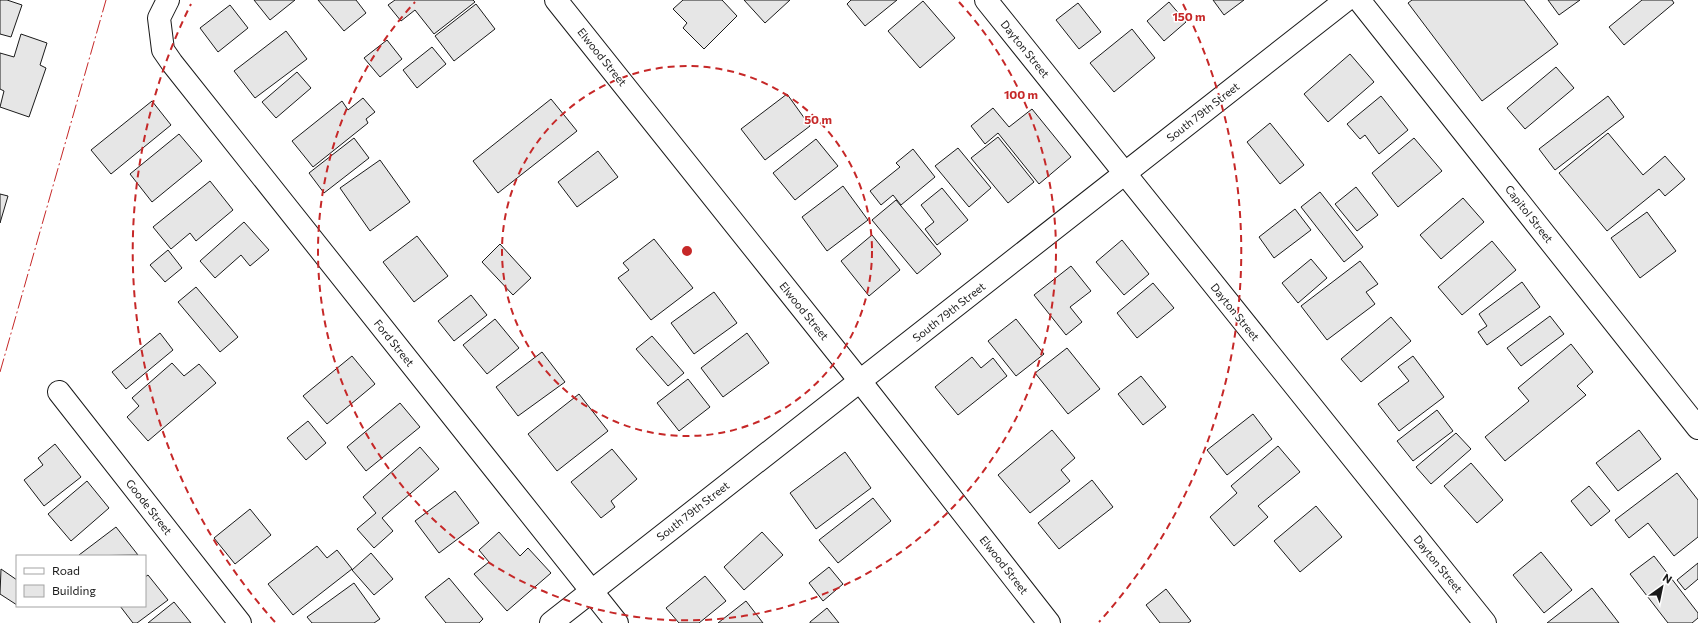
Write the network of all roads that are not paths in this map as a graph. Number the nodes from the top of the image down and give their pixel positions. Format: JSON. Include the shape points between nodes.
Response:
{"nodes":[{"id":1,"x":168,"y":0,"type":"edge"},
{"id":2,"x":556,"y":0,"type":"edge"},
{"id":3,"x":986,"y":0,"type":"edge"},
{"id":4,"x":1346,"y":0,"type":"edge"},
{"id":5,"x":1360,"y":0,"type":"edge"},
{"id":6,"x":1124,"y":173,"type":"junction"},
{"id":7,"x":860,"y":381,"type":"junction"},
{"id":8,"x":59,"y":392,"type":"dead end"},
{"id":9,"x":1698,"y":428,"type":"edge"},
{"id":10,"x":592,"y":590,"type":"junction"},
{"id":11,"x":240,"y":623,"type":"edge"},
{"id":12,"x":551,"y":623,"type":"edge"},
{"id":13,"x":617,"y":623,"type":"edge"},
{"id":14,"x":1049,"y":623,"type":"edge"},
{"id":15,"x":1484,"y":623,"type":"edge"}],
"edges":[{"from":1,"to":10,"type":"street","name":"Ford Street","via":[[159,18],[162,50]]},
{"from":2,"to":7,"type":"street","name":"Elwood Street"},
{"from":3,"to":6,"type":"street","name":"Dayton Street"},
{"from":4,"to":6,"type":"street","name":"South 79th Street"},
{"from":5,"to":9,"type":"street","name":"Capitol Street"},
{"from":6,"to":7,"type":"street","name":"South 79th Street"},
{"from":6,"to":15,"type":"street","name":"Dayton Street"},
{"from":7,"to":10,"type":"street","name":"South 79th Street"},
{"from":7,"to":14,"type":"street","name":"Elwood Street"},
{"from":8,"to":11,"type":"street","name":"Goode Street"},
{"from":10,"to":12,"type":"street","name":"South 79th Street"},
{"from":10,"to":13,"type":"street","name":"Ford Street"}]}
